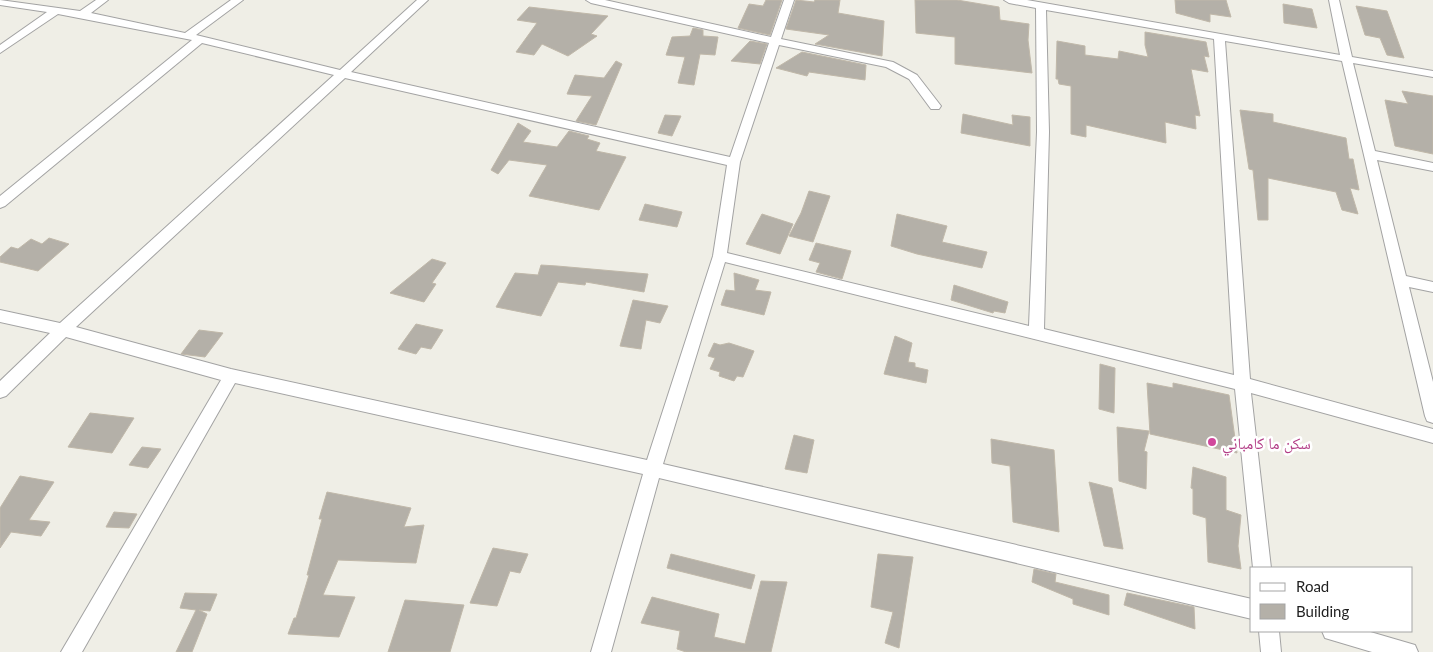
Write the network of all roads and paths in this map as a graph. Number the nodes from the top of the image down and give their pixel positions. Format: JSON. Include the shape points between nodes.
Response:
{"nodes":[{"id":1,"x":103,"y":0,"type":"edge"},
{"id":2,"x":238,"y":0,"type":"edge"},
{"id":3,"x":423,"y":0,"type":"edge"},
{"id":4,"x":591,"y":0,"type":"edge"},
{"id":5,"x":789,"y":0,"type":"edge"},
{"id":6,"x":1008,"y":0,"type":"edge"},
{"id":7,"x":1334,"y":0,"type":"edge"},
{"id":8,"x":0,"y":2,"type":"edge"},
{"id":9,"x":1042,"y":6,"type":"junction"},
{"id":10,"x":56,"y":10,"type":"junction"},
{"id":11,"x":82,"y":14,"type":"junction"},
{"id":12,"x":186,"y":37,"type":"junction"},
{"id":13,"x":1219,"y":38,"type":"junction"},
{"id":14,"x":200,"y":40,"type":"junction"},
{"id":15,"x":776,"y":41,"type":"junction"},
{"id":16,"x":0,"y":50,"type":"edge"},
{"id":17,"x":1346,"y":60,"type":"junction"},
{"id":18,"x":344,"y":74,"type":"junction"},
{"id":19,"x":1433,"y":74,"type":"edge"},
{"id":20,"x":936,"y":106,"type":"dead end"},
{"id":21,"x":1368,"y":154,"type":"junction"},
{"id":22,"x":734,"y":162,"type":"junction"},
{"id":23,"x":1433,"y":166,"type":"edge"},
{"id":24,"x":0,"y":203,"type":"edge"},
{"id":25,"x":720,"y":256,"type":"junction"},
{"id":26,"x":1402,"y":280,"type":"junction"},
{"id":27,"x":1433,"y":287,"type":"edge"},
{"id":28,"x":0,"y":316,"type":"edge"},
{"id":29,"x":63,"y":330,"type":"junction"},
{"id":30,"x":1036,"y":334,"type":"junction"},
{"id":31,"x":231,"y":376,"type":"junction"},
{"id":32,"x":1242,"y":384,"type":"junction"},
{"id":33,"x":0,"y":391,"type":"edge"},
{"id":34,"x":1433,"y":416,"type":"edge"},
{"id":35,"x":1433,"y":436,"type":"edge"},
{"id":36,"x":653,"y":469,"type":"junction"},
{"id":37,"x":1262,"y":567,"type":"edge"},
{"id":38,"x":1250,"y":609,"type":"edge"},
{"id":39,"x":1269,"y":632,"type":"edge"},
{"id":40,"x":1336,"y":632,"type":"edge"},
{"id":41,"x":71,"y":652,"type":"edge"},
{"id":42,"x":601,"y":652,"type":"edge"},
{"id":43,"x":1271,"y":652,"type":"edge"},
{"id":44,"x":1408,"y":652,"type":"edge"}],
"edges":[{"from":1,"to":11,"type":"street"},
{"from":2,"to":12,"type":"street"},
{"from":3,"to":18,"type":"street"},
{"from":4,"to":15,"type":"street"},
{"from":5,"to":15,"type":"street"},
{"from":6,"to":9,"type":"street"},
{"from":7,"to":17,"type":"street"},
{"from":8,"to":10,"type":"street"},
{"from":9,"to":13,"type":"street"},
{"from":9,"to":30,"type":"street","via":[[1043,132]]},
{"from":10,"to":11,"type":"street"},
{"from":10,"to":16,"type":"street"},
{"from":11,"to":12,"type":"street"},
{"from":12,"to":14,"type":"street"},
{"from":13,"to":17,"type":"street"},
{"from":13,"to":32,"type":"street"},
{"from":14,"to":18,"type":"street"},
{"from":14,"to":24,"type":"street"},
{"from":15,"to":20,"type":"street","via":[[889,64],[913,77]]},
{"from":15,"to":22,"type":"street"},
{"from":17,"to":19,"type":"street"},
{"from":17,"to":21,"type":"street"},
{"from":18,"to":22,"type":"street"},
{"from":18,"to":29,"type":"street"},
{"from":21,"to":23,"type":"street"},
{"from":21,"to":26,"type":"street"},
{"from":22,"to":25,"type":"street"},
{"from":25,"to":30,"type":"street"},
{"from":25,"to":36,"type":"street"},
{"from":26,"to":27,"type":"street"},
{"from":26,"to":34,"type":"street"},
{"from":28,"to":29,"type":"street"},
{"from":29,"to":31,"type":"street"},
{"from":29,"to":33,"type":"street"},
{"from":30,"to":32,"type":"street"},
{"from":31,"to":36,"type":"street"},
{"from":31,"to":41,"type":"street"},
{"from":32,"to":35,"type":"street"},
{"from":32,"to":37,"type":"street"},
{"from":36,"to":38,"type":"street"},
{"from":36,"to":42,"type":"street"},
{"from":39,"to":43,"type":"street"},
{"from":40,"to":44,"type":"street"}]}
